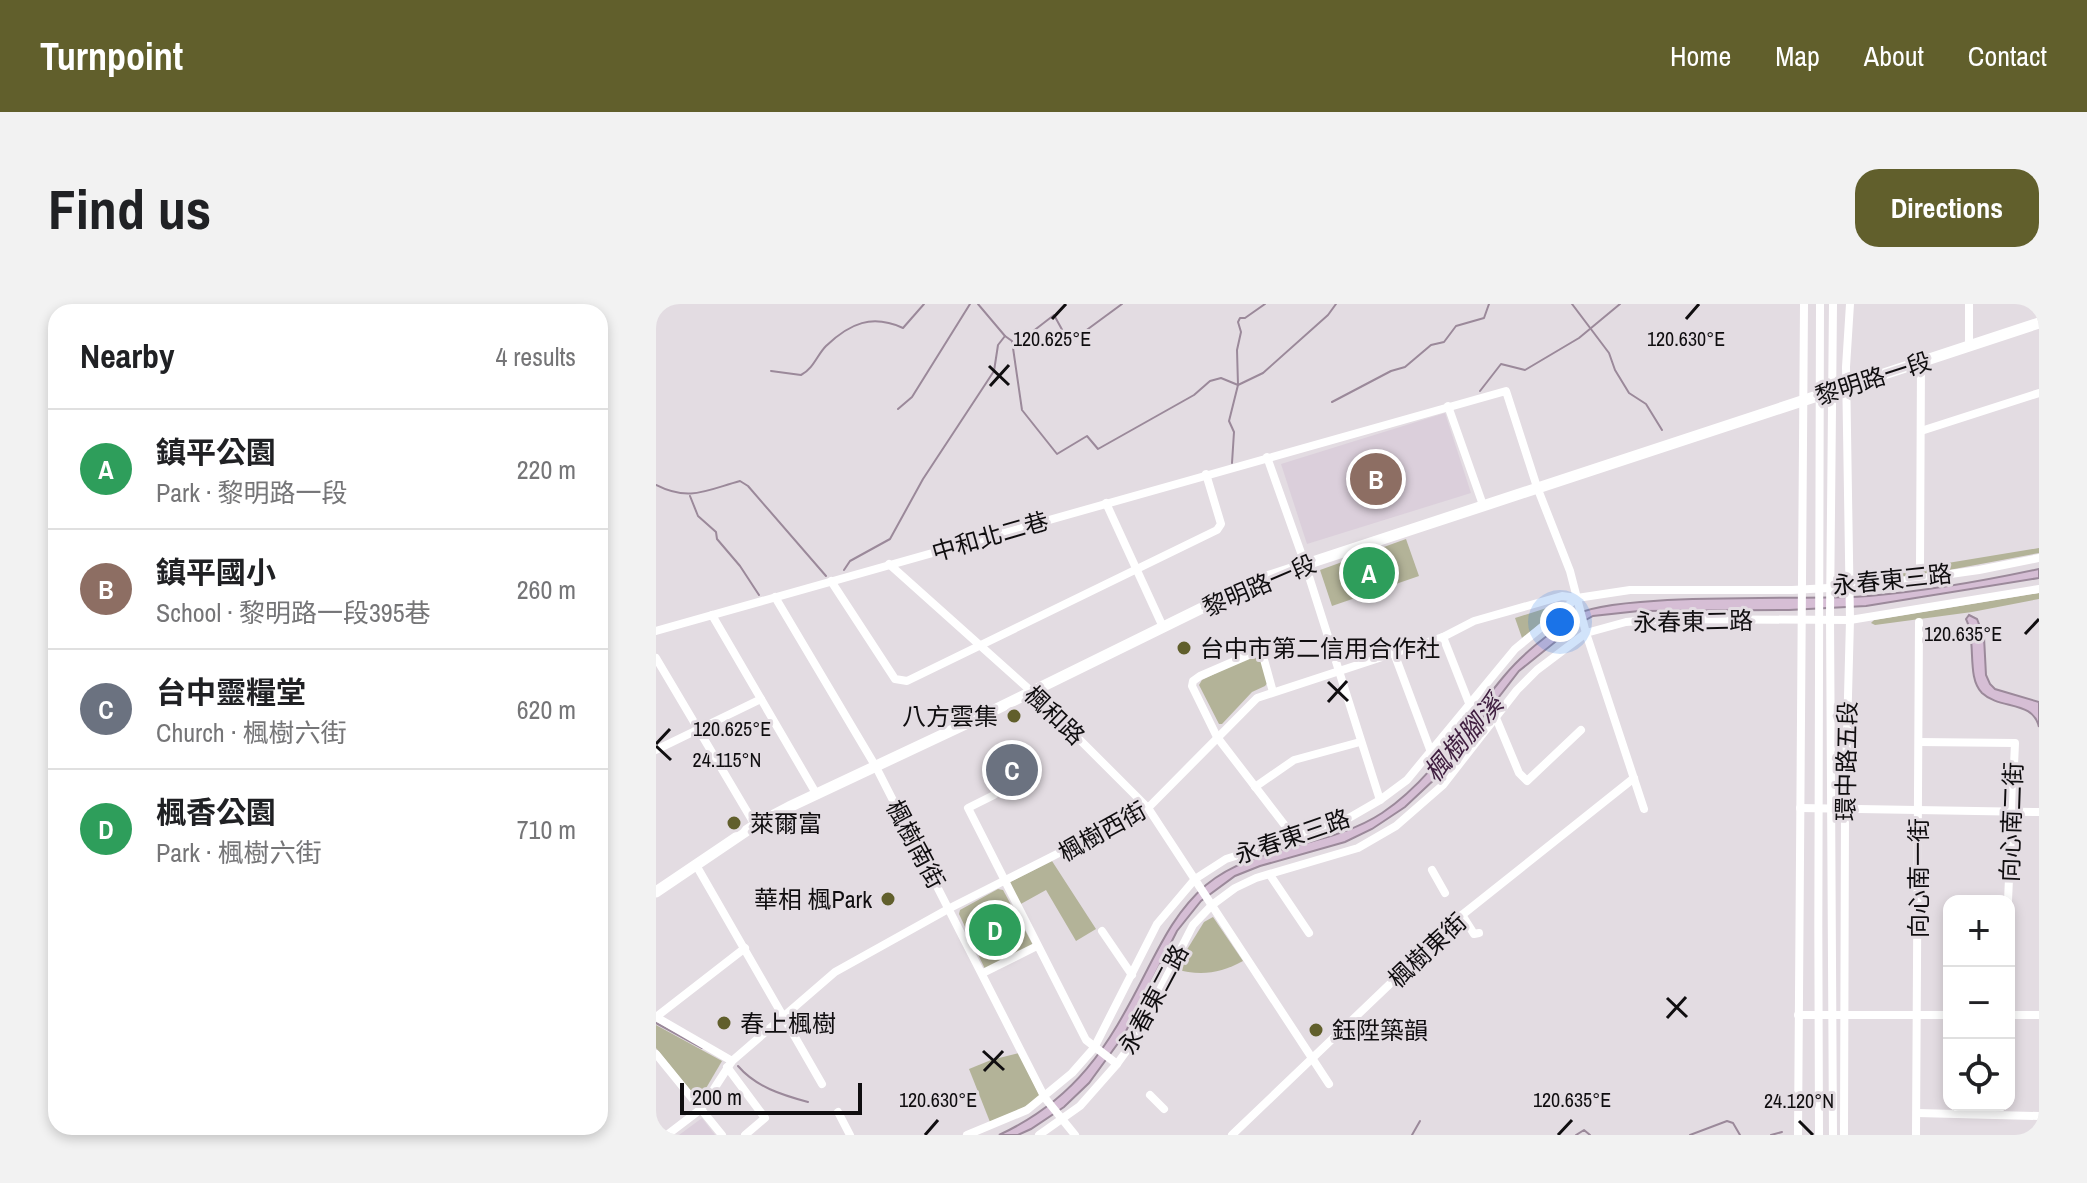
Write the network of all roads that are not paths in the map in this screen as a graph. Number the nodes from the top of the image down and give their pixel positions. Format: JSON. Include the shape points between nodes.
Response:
{"nodes":[{"id":1,"x":1804,"y":304,"type":"edge"},
{"id":2,"x":1820,"y":304,"type":"edge"},
{"id":3,"x":1833,"y":304,"type":"edge"},
{"id":4,"x":1850,"y":304,"type":"edge"},
{"id":5,"x":1969,"y":304,"type":"edge"},
{"id":6,"x":2039,"y":323,"type":"edge"},
{"id":7,"x":1969,"y":346,"type":"junction"},
{"id":8,"x":1921,"y":362,"type":"junction"},
{"id":9,"x":1847,"y":386,"type":"junction"},
{"id":10,"x":1833,"y":391,"type":"junction"},
{"id":11,"x":2039,"y":393,"type":"edge"},
{"id":12,"x":1820,"y":395,"type":"junction"},
{"id":13,"x":1803,"y":400,"type":"junction"},
{"id":14,"x":1448,"y":406,"type":"junction"},
{"id":15,"x":1921,"y":431,"type":"junction"},
{"id":16,"x":1267,"y":457,"type":"junction"},
{"id":17,"x":1206,"y":474,"type":"junction"},
{"id":18,"x":1537,"y":487,"type":"junction"},
{"id":19,"x":1106,"y":503,"type":"junction"},
{"id":20,"x":1483,"y":505,"type":"junction"},
{"id":21,"x":2039,"y":558,"type":"edge"},
{"id":22,"x":889,"y":564,"type":"junction"},
{"id":23,"x":1305,"y":564,"type":"junction"},
{"id":24,"x":1920,"y":567,"type":"dead end"},
{"id":25,"x":1136,"y":569,"type":"junction"},
{"id":26,"x":831,"y":581,"type":"junction"},
{"id":27,"x":1819,"y":588,"type":"junction"},
{"id":28,"x":1831,"y":588,"type":"junction"},
{"id":29,"x":1849,"y":588,"type":"junction"},
{"id":30,"x":1802,"y":589,"type":"junction"},
{"id":31,"x":2039,"y":589,"type":"edge"},
{"id":32,"x":775,"y":597,"type":"junction"},
{"id":33,"x":1578,"y":601,"type":"junction"},
{"id":34,"x":712,"y":615,"type":"junction"},
{"id":35,"x":1801,"y":617,"type":"junction"},
{"id":36,"x":1818,"y":618,"type":"junction"},
{"id":37,"x":1831,"y":618,"type":"junction"},
{"id":38,"x":1850,"y":618,"type":"junction"},
{"id":39,"x":1919,"y":622,"type":"dead end"},
{"id":40,"x":1163,"y":627,"type":"junction"},
{"id":41,"x":656,"y":631,"type":"edge"},
{"id":42,"x":1586,"y":633,"type":"junction"},
{"id":43,"x":1443,"y":637,"type":"junction"},
{"id":44,"x":980,"y":644,"type":"junction"},
{"id":45,"x":1394,"y":653,"type":"junction"},
{"id":46,"x":656,"y":658,"type":"edge"},
{"id":47,"x":1338,"y":672,"type":"junction"},
{"id":48,"x":1031,"y":691,"type":"junction"},
{"id":49,"x":1273,"y":692,"type":"junction"},
{"id":50,"x":761,"y":699,"type":"junction"},
{"id":51,"x":1469,"y":703,"type":"junction"},
{"id":52,"x":1496,"y":718,"type":"junction"},
{"id":53,"x":698,"y":730,"type":"junction"},
{"id":54,"x":1581,"y":730,"type":"dead end"},
{"id":55,"x":1217,"y":737,"type":"junction"},
{"id":56,"x":1360,"y":742,"type":"junction"},
{"id":57,"x":1919,"y":742,"type":"junction"},
{"id":58,"x":656,"y":750,"type":"edge"},
{"id":59,"x":1431,"y":752,"type":"junction"},
{"id":60,"x":876,"y":767,"type":"junction"},
{"id":61,"x":1634,"y":778,"type":"junction"},
{"id":62,"x":1255,"y":787,"type":"junction"},
{"id":63,"x":817,"y":795,"type":"junction"},
{"id":64,"x":994,"y":795,"type":"dead end"},
{"id":65,"x":1380,"y":800,"type":"junction"},
{"id":66,"x":1148,"y":808,"type":"junction"},
{"id":67,"x":1800,"y":808,"type":"junction"},
{"id":68,"x":1644,"y":809,"type":"dead end"},
{"id":69,"x":1817,"y":809,"type":"junction"},
{"id":70,"x":1832,"y":810,"type":"junction"},
{"id":71,"x":1845,"y":810,"type":"junction"},
{"id":72,"x":1919,"y":811,"type":"junction"},
{"id":73,"x":2011,"y":811,"type":"junction"},
{"id":74,"x":2039,"y":812,"type":"edge"},
{"id":75,"x":755,"y":825,"type":"junction"},
{"id":76,"x":1293,"y":836,"type":"junction"},
{"id":77,"x":696,"y":865,"type":"junction"},
{"id":78,"x":1432,"y":870,"type":"dead end"},
{"id":79,"x":1270,"y":875,"type":"junction"},
{"id":80,"x":1005,"y":882,"type":"junction"},
{"id":81,"x":1198,"y":882,"type":"junction"},
{"id":82,"x":656,"y":892,"type":"edge"},
{"id":83,"x":1445,"y":893,"type":"dead end"},
{"id":84,"x":2008,"y":895,"type":"edge"},
{"id":85,"x":1210,"y":902,"type":"junction"},
{"id":86,"x":950,"y":908,"type":"junction"},
{"id":87,"x":1462,"y":915,"type":"junction"},
{"id":88,"x":1102,"y":931,"type":"dead end"},
{"id":89,"x":1309,"y":933,"type":"dead end"},
{"id":90,"x":1479,"y":933,"type":"dead end"},
{"id":91,"x":1037,"y":946,"type":"junction"},
{"id":92,"x":745,"y":948,"type":"junction"},
{"id":93,"x":983,"y":973,"type":"junction"},
{"id":94,"x":1132,"y":975,"type":"junction"},
{"id":95,"x":1845,"y":1014,"type":"junction"},
{"id":96,"x":1798,"y":1015,"type":"junction"},
{"id":97,"x":1833,"y":1015,"type":"junction"},
{"id":98,"x":1917,"y":1015,"type":"junction"},
{"id":99,"x":1943,"y":1015,"type":"edge"},
{"id":100,"x":2015,"y":1015,"type":"edge"},
{"id":101,"x":2039,"y":1015,"type":"edge"},
{"id":102,"x":1818,"y":1016,"type":"junction"},
{"id":103,"x":656,"y":1017,"type":"edge"},
{"id":104,"x":783,"y":1017,"type":"junction"},
{"id":105,"x":1094,"y":1048,"type":"junction"},
{"id":106,"x":656,"y":1054,"type":"edge"},
{"id":107,"x":1312,"y":1058,"type":"junction"},
{"id":108,"x":729,"y":1064,"type":"junction"},
{"id":109,"x":1117,"y":1064,"type":"junction"},
{"id":110,"x":822,"y":1084,"type":"dead end"},
{"id":111,"x":1329,"y":1084,"type":"dead end"},
{"id":112,"x":1150,"y":1095,"type":"dead end"},
{"id":113,"x":1045,"y":1098,"type":"junction"},
{"id":114,"x":701,"y":1109,"type":"junction"},
{"id":115,"x":1164,"y":1109,"type":"dead end"},
{"id":116,"x":838,"y":1112,"type":"dead end"},
{"id":117,"x":1917,"y":1113,"type":"junction"},
{"id":118,"x":2039,"y":1116,"type":"edge"},
{"id":119,"x":1062,"y":1121,"type":"junction"},
{"id":120,"x":667,"y":1135,"type":"edge"},
{"id":121,"x":722,"y":1135,"type":"edge"},
{"id":122,"x":745,"y":1135,"type":"edge"},
{"id":123,"x":850,"y":1135,"type":"edge"},
{"id":124,"x":967,"y":1135,"type":"edge"},
{"id":125,"x":1039,"y":1135,"type":"edge"},
{"id":126,"x":1075,"y":1135,"type":"edge"},
{"id":127,"x":1232,"y":1135,"type":"edge"},
{"id":128,"x":1798,"y":1135,"type":"edge"},
{"id":129,"x":1819,"y":1135,"type":"edge"},
{"id":130,"x":1833,"y":1135,"type":"edge"},
{"id":131,"x":1844,"y":1135,"type":"edge"},
{"id":132,"x":1916,"y":1135,"type":"edge"}],
"edges":[{"from":1,"to":13,"type":"street","name":"環中路五段"},
{"from":2,"to":12,"type":"street","name":"環中路五段"},
{"from":3,"to":10,"type":"street","name":"環中路五段"},
{"from":4,"to":9,"type":"street","name":"環中路五段"},
{"from":5,"to":7,"type":"street"},
{"from":6,"to":7,"type":"main road","name":"黎明路一段"},
{"from":7,"to":8,"type":"main road","name":"黎明路一段"},
{"from":8,"to":9,"type":"main road","name":"黎明路一段"},
{"from":8,"to":15,"type":"street"},
{"from":9,"to":10,"type":"main road","name":"黎明路一段"},
{"from":9,"to":29,"type":"street","name":"環中路五段"},
{"from":10,"to":12,"type":"main road","name":"黎明路一段"},
{"from":10,"to":28,"type":"street","name":"環中路五段"},
{"from":11,"to":15,"type":"street"},
{"from":12,"to":13,"type":"main road","name":"黎明路一段"},
{"from":12,"to":27,"type":"street","name":"環中路五段"},
{"from":13,"to":18,"type":"main road","name":"黎明路一段"},
{"from":13,"to":30,"type":"street","name":"環中路五段"},
{"from":14,"to":16,"type":"street","name":"中和北二巷"},
{"from":14,"to":18,"type":"street","name":"中和北二巷","via":[[1506,391]]},
{"from":14,"to":20,"type":"street"},
{"from":15,"to":24,"type":"street"},
{"from":16,"to":17,"type":"street","name":"中和北二巷"},
{"from":16,"to":23,"type":"street"},
{"from":17,"to":19,"type":"street","name":"中和北二巷"},
{"from":17,"to":25,"type":"street","via":[[1221,524],[1217,530]]},
{"from":18,"to":20,"type":"main road","name":"黎明路一段"},
{"from":18,"to":33,"type":"street"},
{"from":19,"to":22,"type":"street","name":"中和北二巷"},
{"from":19,"to":25,"type":"street"},
{"from":20,"to":23,"type":"main road","name":"黎明路一段"},
{"from":21,"to":29,"type":"street","name":"永春東三路"},
{"from":22,"to":26,"type":"street","name":"中和北二巷"},
{"from":22,"to":44,"type":"street","name":"楓和路"},
{"from":23,"to":40,"type":"main road","name":"黎明路一段","via":[[1261,579]]},
{"from":23,"to":47,"type":"street"},
{"from":25,"to":40,"type":"street"},
{"from":25,"to":44,"type":"street"},
{"from":26,"to":32,"type":"street","name":"中和北二巷"},
{"from":26,"to":44,"type":"street","via":[[895,679],[907,681]]},
{"from":27,"to":28,"type":"street","name":"永春東三路"},
{"from":27,"to":30,"type":"street","name":"永春東三路"},
{"from":27,"to":36,"type":"street","name":"環中路五段"},
{"from":28,"to":29,"type":"street","name":"永春東三路"},
{"from":28,"to":37,"type":"street","name":"環中路五段"},
{"from":29,"to":38,"type":"street","name":"環中路五段"},
{"from":30,"to":33,"type":"street","name":"永春東三路","via":[[1630,590]]},
{"from":30,"to":35,"type":"street","name":"環中路五段"},
{"from":31,"to":38,"type":"street","name":"永春東二路"},
{"from":32,"to":34,"type":"street","name":"中和北二巷"},
{"from":32,"to":60,"type":"street","name":"楓樹南街"},
{"from":33,"to":42,"type":"street"},
{"from":33,"to":43,"type":"street","name":"楓樹西街","via":[[1562,596],[1474,621]]},
{"from":33,"to":51,"type":"street","name":"永春東三路","via":[[1515,649]]},
{"from":34,"to":41,"type":"street","name":"中和北二巷"},
{"from":34,"to":50,"type":"street"},
{"from":35,"to":36,"type":"street","name":"永春東二路"},
{"from":35,"to":42,"type":"street","name":"永春東二路","via":[[1644,620]]},
{"from":35,"to":67,"type":"street","name":"環中路五段"},
{"from":36,"to":37,"type":"street","name":"永春東二路"},
{"from":36,"to":69,"type":"street","name":"環中路五段"},
{"from":37,"to":38,"type":"street","name":"永春東二路"},
{"from":37,"to":70,"type":"street","name":"環中路五段"},
{"from":38,"to":71,"type":"street","name":"環中路五段"},
{"from":39,"to":57,"type":"street","name":"向心南一街"},
{"from":40,"to":48,"type":"main road","name":"黎明路一段"},
{"from":42,"to":52,"type":"street","name":"永春東二路","via":[[1537,670]]},
{"from":42,"to":61,"type":"street"},
{"from":43,"to":45,"type":"street","name":"楓樹西街"},
{"from":43,"to":51,"type":"street"},
{"from":44,"to":48,"type":"street","name":"楓和路"},
{"from":45,"to":47,"type":"street","name":"楓樹西街"},
{"from":45,"to":59,"type":"street"},
{"from":46,"to":53,"type":"street"},
{"from":47,"to":49,"type":"street","name":"楓樹西街"},
{"from":47,"to":56,"type":"street"},
{"from":48,"to":60,"type":"main road","name":"黎明路一段"},
{"from":48,"to":66,"type":"street","name":"楓和路"},
{"from":49,"to":55,"type":"street","name":"楓樹西街","via":[[1257,698]]},
{"from":49,"to":55,"type":"street","via":[[1258,651],[1196,679],[1194,692]]},
{"from":50,"to":53,"type":"street"},
{"from":50,"to":63,"type":"street"},
{"from":51,"to":59,"type":"street","name":"永春東三路"},
{"from":52,"to":54,"type":"street","via":[[1527,781]]},
{"from":52,"to":79,"type":"street","name":"永春東二路","via":[[1443,785],[1396,826],[1358,848]]},
{"from":53,"to":58,"type":"street"},
{"from":53,"to":75,"type":"street"},
{"from":55,"to":62,"type":"street"},
{"from":55,"to":66,"type":"street","name":"楓樹西街"},
{"from":56,"to":62,"type":"street","via":[[1294,760]]},
{"from":56,"to":65,"type":"street"},
{"from":57,"to":72,"type":"street","name":"向心南一街"},
{"from":57,"to":73,"type":"street","name":"向心南二街","via":[[2015,743]]},
{"from":59,"to":65,"type":"street","name":"永春東三路"},
{"from":60,"to":63,"type":"main road","name":"黎明路一段"},
{"from":60,"to":86,"type":"street","name":"楓樹南街"},
{"from":61,"to":68,"type":"street"},
{"from":61,"to":87,"type":"street","name":"楓樹東街"},
{"from":62,"to":76,"type":"street"},
{"from":63,"to":75,"type":"main road","name":"黎明路一段"},
{"from":64,"to":80,"type":"street","via":[[968,808]]},
{"from":65,"to":76,"type":"street","name":"永春東三路","via":[[1342,822]]},
{"from":66,"to":80,"type":"street","name":"楓樹西街"},
{"from":66,"to":81,"type":"street","name":"楓和路"},
{"from":67,"to":69,"type":"street"},
{"from":67,"to":96,"type":"street","name":"環中路五段"},
{"from":69,"to":70,"type":"street"},
{"from":69,"to":102,"type":"street","name":"環中路五段"},
{"from":70,"to":71,"type":"street"},
{"from":70,"to":97,"type":"street","name":"環中路五段"},
{"from":71,"to":72,"type":"street"},
{"from":71,"to":95,"type":"street","name":"環中路五段"},
{"from":72,"to":73,"type":"street"},
{"from":72,"to":98,"type":"street","name":"向心南一街"},
{"from":73,"to":74,"type":"street"},
{"from":73,"to":84,"type":"street","name":"向心南二街"},
{"from":75,"to":77,"type":"main road","name":"黎明路一段"},
{"from":76,"to":81,"type":"street","name":"永春東三路","via":[[1226,859]]},
{"from":77,"to":82,"type":"main road","name":"黎明路一段"},
{"from":77,"to":92,"type":"street"},
{"from":78,"to":83,"type":"street"},
{"from":79,"to":85,"type":"street","name":"永春東二路"},
{"from":79,"to":89,"type":"street"},
{"from":80,"to":86,"type":"street","name":"楓樹西街"},
{"from":80,"to":91,"type":"street"},
{"from":81,"to":85,"type":"street","name":"楓和路"},
{"from":81,"to":94,"type":"street","name":"永春東三路","via":[[1157,924]]},
{"from":85,"to":107,"type":"street"},
{"from":85,"to":109,"type":"street","name":"永春東二路"},
{"from":86,"to":93,"type":"street","name":"楓樹南街"},
{"from":86,"to":104,"type":"street","name":"楓樹西街","via":[[835,972]]},
{"from":87,"to":90,"type":"street","via":[[1474,934]]},
{"from":87,"to":107,"type":"street","name":"楓樹東街"},
{"from":88,"to":94,"type":"street"},
{"from":91,"to":93,"type":"street"},
{"from":91,"to":105,"type":"street"},
{"from":92,"to":103,"type":"street"},
{"from":92,"to":104,"type":"street"},
{"from":93,"to":113,"type":"street","name":"楓樹南街"},
{"from":94,"to":105,"type":"street","name":"永春東三路"},
{"from":95,"to":97,"type":"street"},
{"from":95,"to":98,"type":"street"},
{"from":95,"to":131,"type":"street","name":"環中路五段"},
{"from":96,"to":102,"type":"street"},
{"from":96,"to":128,"type":"street","name":"環中路五段"},
{"from":97,"to":102,"type":"street"},
{"from":97,"to":130,"type":"street","name":"環中路五段"},
{"from":98,"to":99,"type":"street"},
{"from":98,"to":117,"type":"street","name":"向心南一街"},
{"from":100,"to":101,"type":"street"},
{"from":102,"to":129,"type":"street","name":"環中路五段"},
{"from":103,"to":108,"type":"street"},
{"from":104,"to":108,"type":"street","name":"楓樹西街"},
{"from":104,"to":110,"type":"street"},
{"from":105,"to":109,"type":"street"},
{"from":105,"to":113,"type":"street","name":"永春東三路"},
{"from":106,"to":114,"type":"street"},
{"from":107,"to":111,"type":"street"},
{"from":107,"to":127,"type":"street","name":"楓樹東街"},
{"from":108,"to":114,"type":"street","name":"楓樹西街"},
{"from":108,"to":122,"type":"street","via":[[765,1118]]},
{"from":109,"to":119,"type":"street","name":"永春東二路"},
{"from":112,"to":115,"type":"street"},
{"from":113,"to":119,"type":"street","name":"楓樹南街"},
{"from":113,"to":124,"type":"street","name":"永春東三路","via":[[1015,1117]]},
{"from":114,"to":120,"type":"street"},
{"from":114,"to":121,"type":"street"},
{"from":116,"to":123,"type":"street"},
{"from":117,"to":118,"type":"street"},
{"from":117,"to":132,"type":"street","name":"向心南一街"},
{"from":119,"to":125,"type":"street","name":"永春東二路"},
{"from":119,"to":126,"type":"street"}]}
